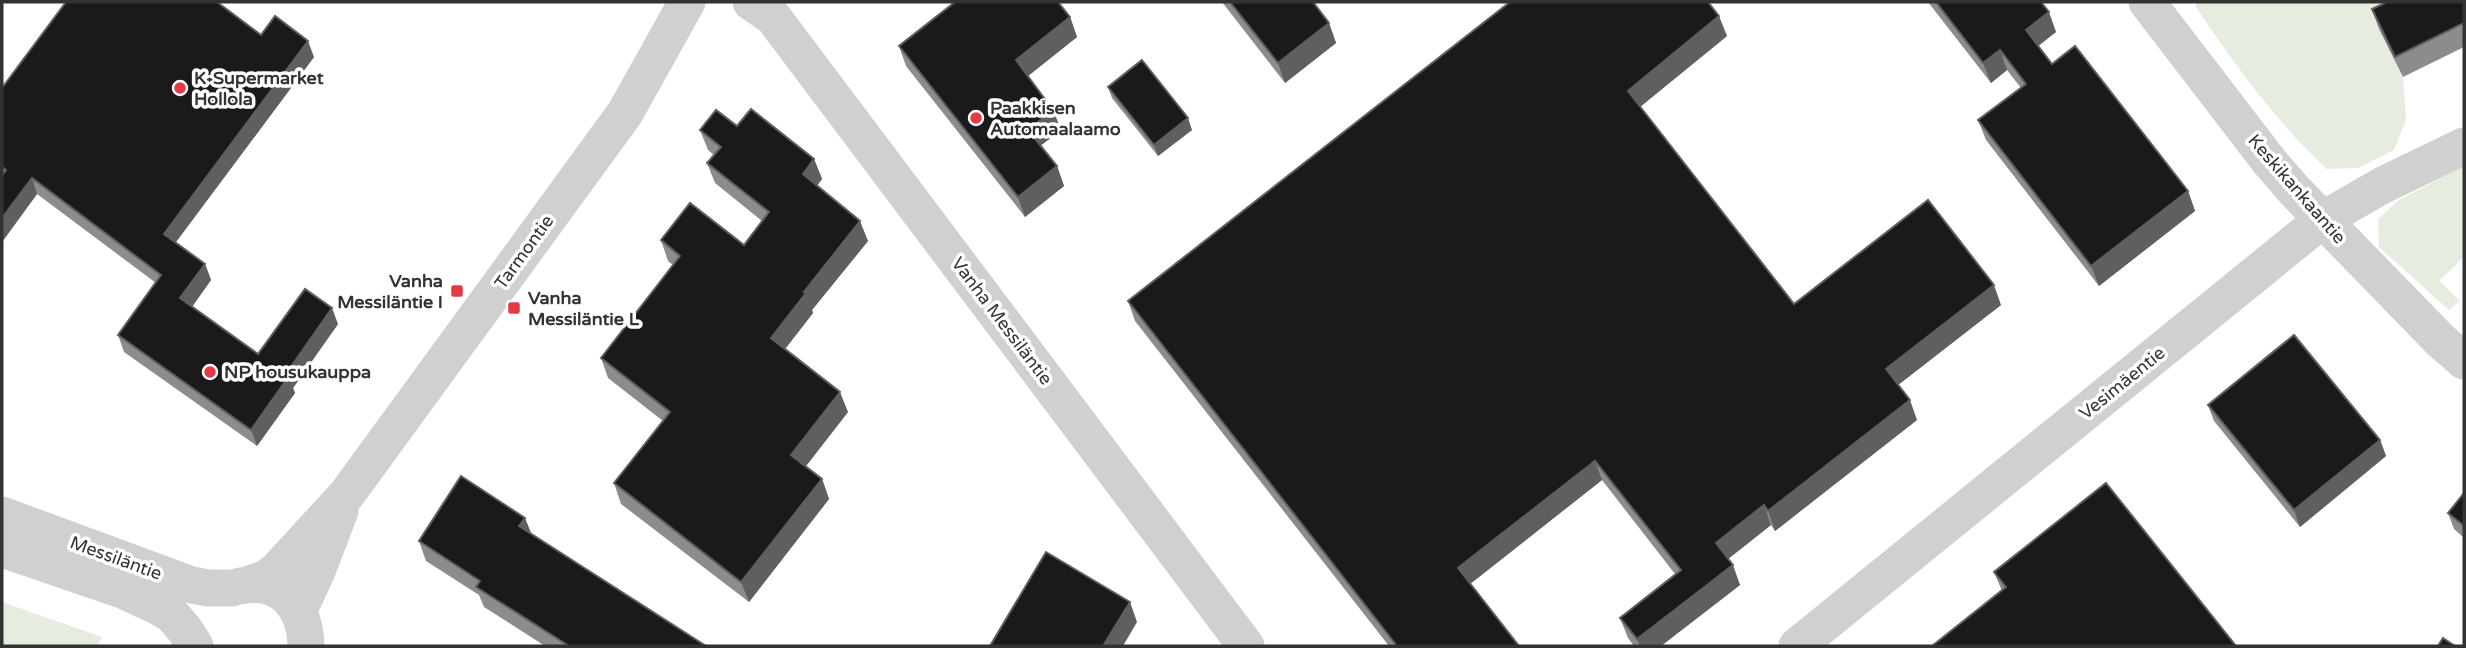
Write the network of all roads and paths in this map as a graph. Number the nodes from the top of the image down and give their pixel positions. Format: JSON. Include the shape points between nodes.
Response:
{"nodes":[{"id":1,"x":687,"y":2,"type":"edge"},
{"id":2,"x":751,"y":2,"type":"edge"},
{"id":3,"x":2147,"y":2,"type":"edge"},
{"id":4,"x":2464,"y":146,"type":"edge"},
{"id":5,"x":2322,"y":220,"type":"junction"},
{"id":6,"x":2464,"y":361,"type":"edge"},
{"id":7,"x":346,"y":494,"type":"junction"},
{"id":8,"x":2,"y":515,"type":"edge"},
{"id":9,"x":2,"y":549,"type":"edge"},
{"id":10,"x":241,"y":586,"type":"junction"},
{"id":11,"x":308,"y":633,"type":"edge"},
{"id":12,"x":197,"y":646,"type":"edge"},
{"id":13,"x":1247,"y":646,"type":"edge"},
{"id":14,"x":1797,"y":646,"type":"edge"}],
"edges":[{"from":1,"to":7,"type":"street","name":"Tarmontie","via":[[625,113]]},
{"from":2,"to":13,"type":"street","name":"Vanha Messiläntie","via":[[773,17]]},
{"from":3,"to":5,"type":"street","name":"Keskikankaantie","via":[[2269,162]]},
{"from":4,"to":5,"type":"street","name":"Vesimäentie"},
{"from":5,"to":6,"type":"street","name":"Keskikankaantie"},
{"from":5,"to":14,"type":"street","name":"Vesimäentie"},
{"from":7,"to":10,"type":"street","name":"Tarmontie","via":[[277,570]]},
{"from":7,"to":11,"type":"street","name":"Tarmontie","via":[[317,571]]},
{"from":8,"to":10,"type":"street","name":"Messiläntie","via":[[192,586]]},
{"from":9,"to":12,"type":"street","name":"Messiläntie","via":[[159,607]]},
{"from":10,"to":11,"type":"street","via":[[261,584],[281,592]]},
{"from":10,"to":12,"type":"street","name":"Tarmontie","via":[[218,596],[207,607]]}]}
